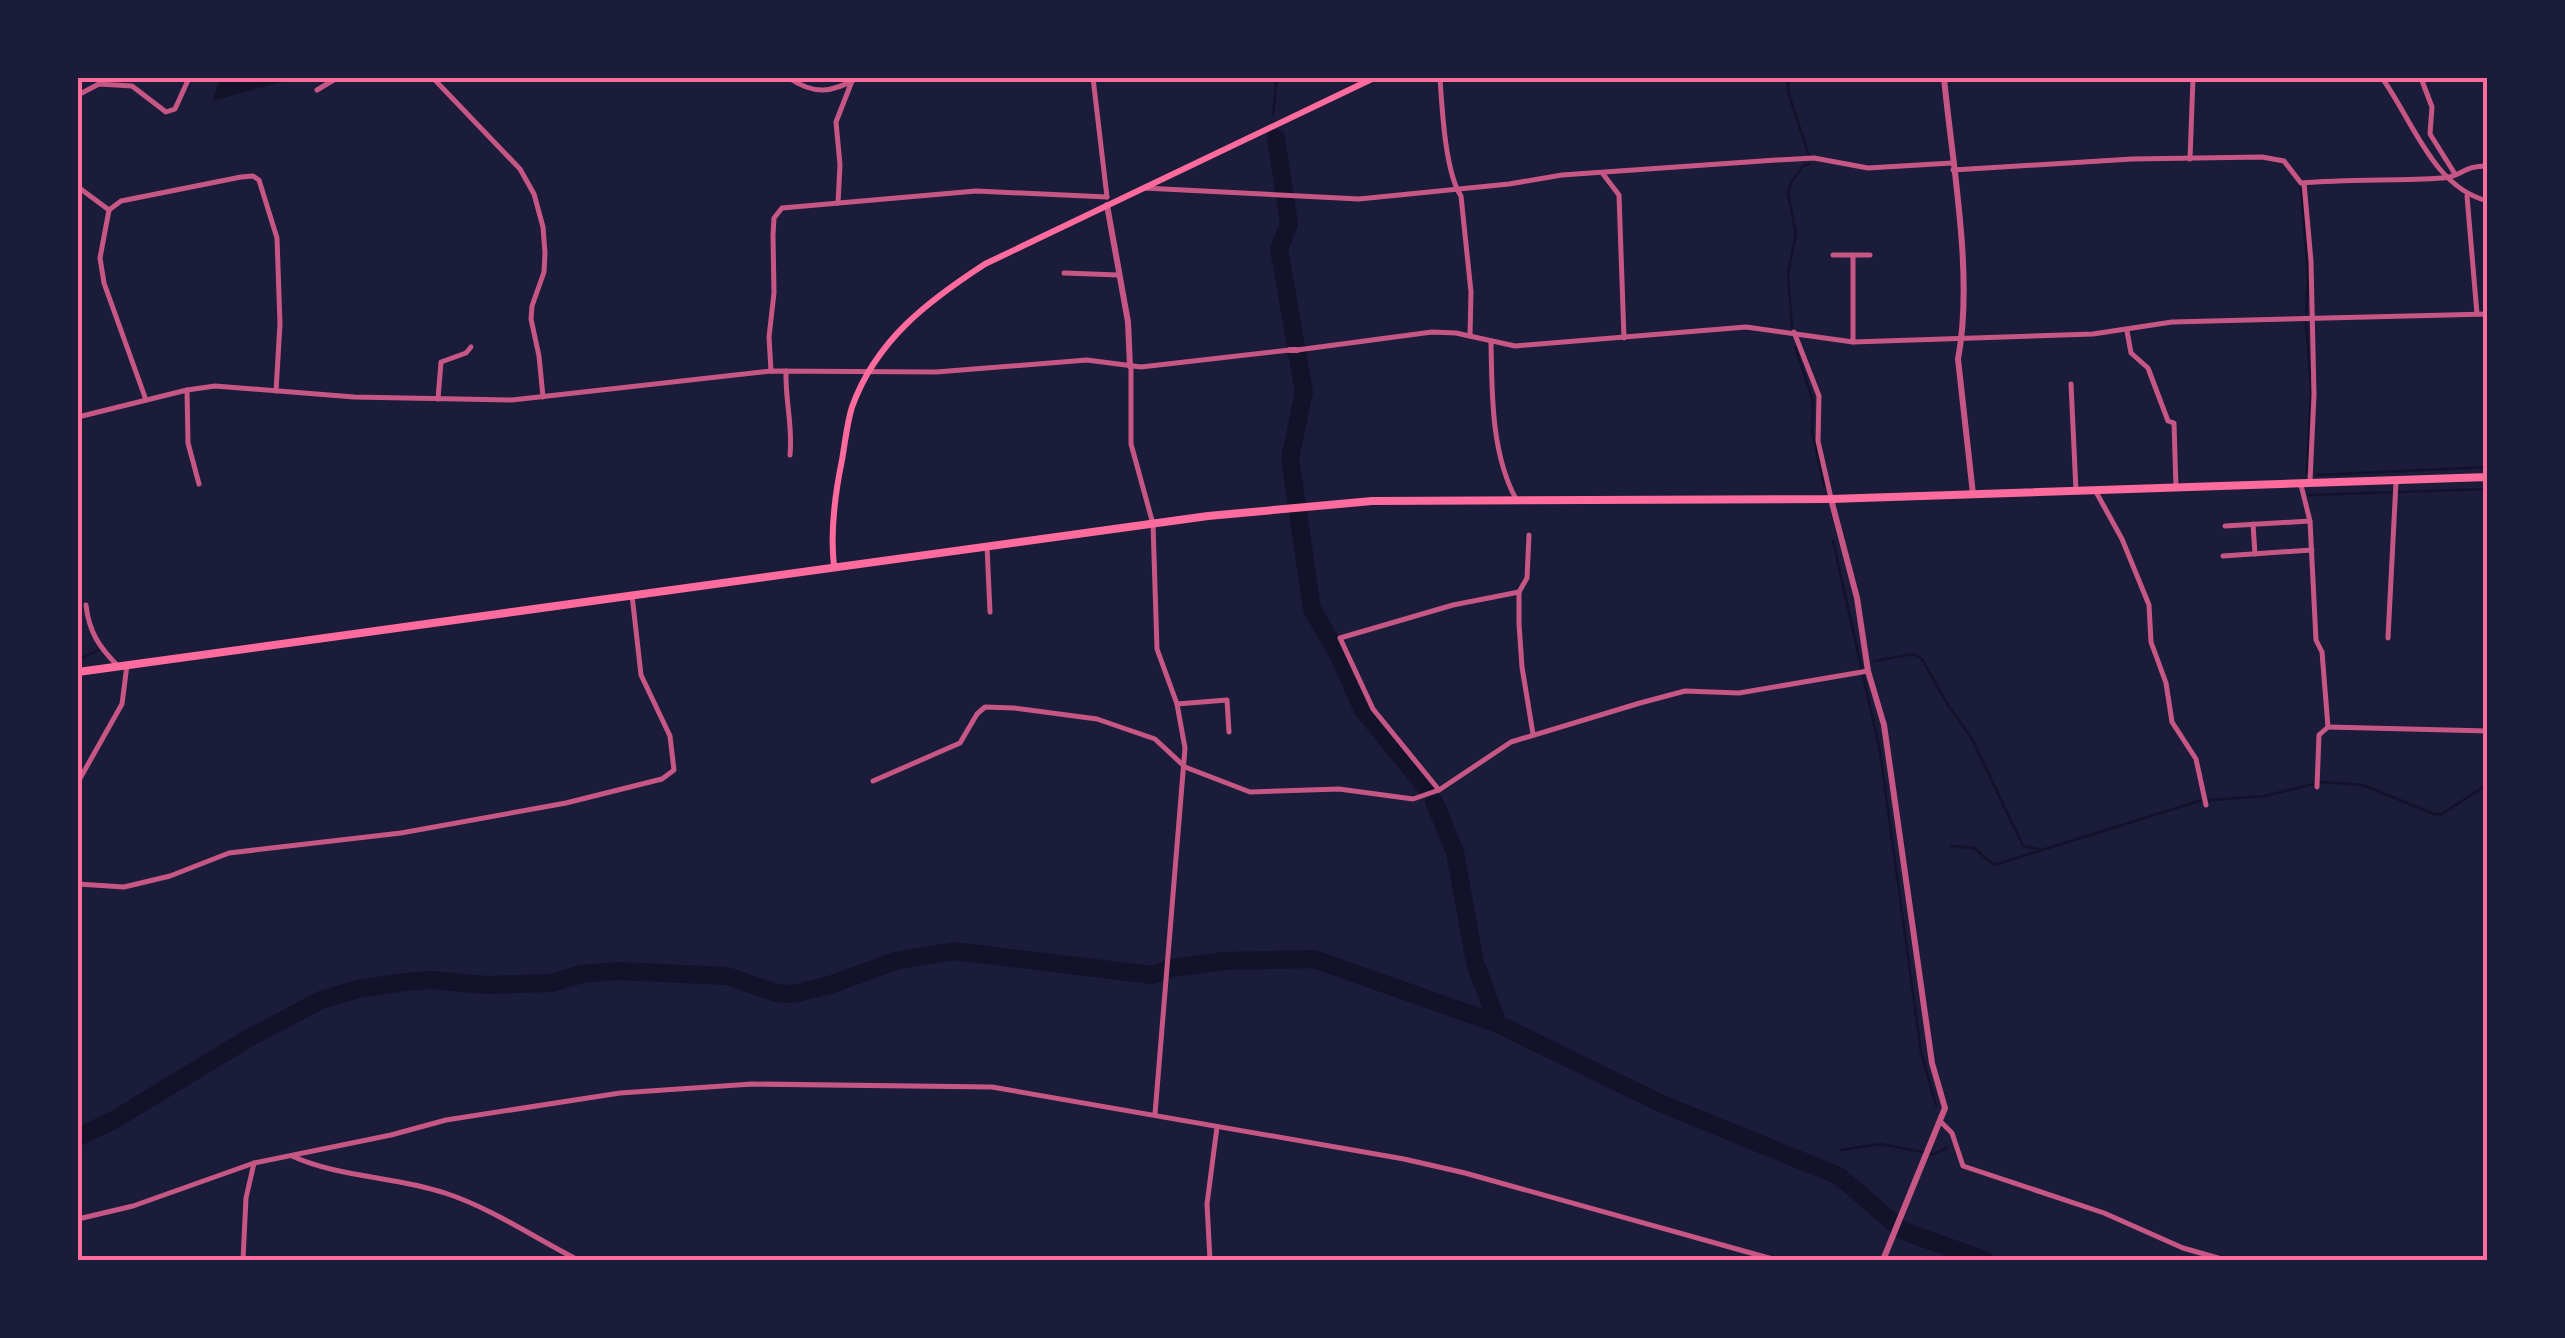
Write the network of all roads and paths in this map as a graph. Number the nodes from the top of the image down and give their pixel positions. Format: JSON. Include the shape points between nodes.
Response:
{"nodes":[{"id":1,"x":190,"y":78,"type":"edge"},
{"id":2,"x":337,"y":78,"type":"edge"},
{"id":3,"x":433,"y":78,"type":"edge"},
{"id":4,"x":789,"y":78,"type":"edge"},
{"id":5,"x":1093,"y":78,"type":"edge"},
{"id":6,"x":1374,"y":78,"type":"edge"},
{"id":7,"x":1440,"y":78,"type":"edge"},
{"id":8,"x":1944,"y":78,"type":"edge"},
{"id":9,"x":2193,"y":78,"type":"edge"},
{"id":10,"x":2382,"y":78,"type":"edge"},
{"id":11,"x":2422,"y":78,"type":"edge"},
{"id":12,"x":854,"y":80,"type":"edge"},
{"id":13,"x":317,"y":90,"type":"dead end"},
{"id":14,"x":78,"y":96,"type":"edge"},
{"id":15,"x":2190,"y":159,"type":"junction"},
{"id":16,"x":1953,"y":166,"type":"junction"},
{"id":17,"x":2488,"y":166,"type":"edge"},
{"id":18,"x":1602,"y":174,"type":"junction"},
{"id":19,"x":2455,"y":174,"type":"junction"},
{"id":20,"x":2448,"y":178,"type":"junction"},
{"id":21,"x":2304,"y":183,"type":"junction"},
{"id":22,"x":78,"y":187,"type":"edge"},
{"id":23,"x":1141,"y":188,"type":"junction"},
{"id":24,"x":1457,"y":190,"type":"junction"},
{"id":25,"x":2467,"y":196,"type":"junction"},
{"id":26,"x":2488,"y":200,"type":"edge"},
{"id":27,"x":1107,"y":201,"type":"junction"},
{"id":28,"x":838,"y":203,"type":"junction"},
{"id":29,"x":110,"y":210,"type":"junction"},
{"id":30,"x":1870,"y":254,"type":"dead end"},
{"id":31,"x":1833,"y":255,"type":"dead end"},
{"id":32,"x":1853,"y":256,"type":"junction"},
{"id":33,"x":1064,"y":273,"type":"dead end"},
{"id":34,"x":1118,"y":274,"type":"junction"},
{"id":35,"x":2478,"y":314,"type":"junction"},
{"id":36,"x":2488,"y":314,"type":"edge"},
{"id":37,"x":2310,"y":318,"type":"junction"},
{"id":38,"x":2127,"y":331,"type":"junction"},
{"id":39,"x":1794,"y":332,"type":"junction"},
{"id":40,"x":1470,"y":336,"type":"junction"},
{"id":41,"x":1624,"y":338,"type":"junction"},
{"id":42,"x":1962,"y":338,"type":"junction"},
{"id":43,"x":1491,"y":342,"type":"junction"},
{"id":44,"x":1853,"y":342,"type":"junction"},
{"id":45,"x":471,"y":347,"type":"dead end"},
{"id":46,"x":1130,"y":366,"type":"junction"},
{"id":47,"x":786,"y":370,"type":"junction"},
{"id":48,"x":869,"y":370,"type":"junction"},
{"id":49,"x":772,"y":371,"type":"junction"},
{"id":50,"x":2071,"y":384,"type":"dead end"},
{"id":51,"x":187,"y":390,"type":"junction"},
{"id":52,"x":276,"y":391,"type":"junction"},
{"id":53,"x":543,"y":398,"type":"junction"},
{"id":54,"x":438,"y":399,"type":"junction"},
{"id":55,"x":146,"y":400,"type":"junction"},
{"id":56,"x":78,"y":417,"type":"edge"},
{"id":57,"x":790,"y":455,"type":"dead end"},
{"id":58,"x":2488,"y":478,"type":"edge"},
{"id":59,"x":2396,"y":480,"type":"junction"},
{"id":60,"x":199,"y":484,"type":"dead end"},
{"id":61,"x":2305,"y":485,"type":"junction"},
{"id":62,"x":2176,"y":488,"type":"junction"},
{"id":63,"x":2094,"y":490,"type":"junction"},
{"id":64,"x":2076,"y":491,"type":"junction"},
{"id":65,"x":1974,"y":494,"type":"junction"},
{"id":66,"x":1831,"y":499,"type":"junction"},
{"id":67,"x":1516,"y":500,"type":"junction"},
{"id":68,"x":2310,"y":521,"type":"junction"},
{"id":69,"x":1153,"y":524,"type":"junction"},
{"id":70,"x":2253,"y":524,"type":"junction"},
{"id":71,"x":2224,"y":526,"type":"dead end"},
{"id":72,"x":1529,"y":534,"type":"dead end"},
{"id":73,"x":987,"y":546,"type":"junction"},
{"id":74,"x":2312,"y":550,"type":"junction"},
{"id":75,"x":2256,"y":554,"type":"junction"},
{"id":76,"x":2223,"y":556,"type":"dead end"},
{"id":77,"x":834,"y":566,"type":"junction"},
{"id":78,"x":1519,"y":592,"type":"junction"},
{"id":79,"x":632,"y":595,"type":"junction"},
{"id":80,"x":86,"y":605,"type":"dead end"},
{"id":81,"x":990,"y":612,"type":"dead end"},
{"id":82,"x":2388,"y":638,"type":"dead end"},
{"id":83,"x":122,"y":665,"type":"junction"},
{"id":84,"x":78,"y":672,"type":"edge"},
{"id":85,"x":1864,"y":672,"type":"junction"},
{"id":86,"x":1177,"y":704,"type":"junction"},
{"id":87,"x":2328,"y":727,"type":"junction"},
{"id":88,"x":2488,"y":731,"type":"edge"},
{"id":89,"x":1229,"y":732,"type":"dead end"},
{"id":90,"x":1533,"y":734,"type":"junction"},
{"id":91,"x":1185,"y":767,"type":"junction"},
{"id":92,"x":874,"y":781,"type":"dead end"},
{"id":93,"x":78,"y":782,"type":"edge"},
{"id":94,"x":2317,"y":784,"type":"dead end"},
{"id":95,"x":1439,"y":790,"type":"junction"},
{"id":96,"x":2205,"y":801,"type":"dead end"},
{"id":97,"x":78,"y":884,"type":"edge"},
{"id":98,"x":1155,"y":1114,"type":"junction"},
{"id":99,"x":1938,"y":1126,"type":"junction"},
{"id":100,"x":1217,"y":1127,"type":"junction"},
{"id":101,"x":290,"y":1156,"type":"junction"},
{"id":102,"x":254,"y":1163,"type":"junction"},
{"id":103,"x":78,"y":1219,"type":"edge"},
{"id":104,"x":243,"y":1260,"type":"edge"},
{"id":105,"x":578,"y":1260,"type":"edge"},
{"id":106,"x":1210,"y":1260,"type":"edge"},
{"id":107,"x":1776,"y":1260,"type":"edge"},
{"id":108,"x":1883,"y":1260,"type":"edge"},
{"id":109,"x":2225,"y":1260,"type":"edge"}],
"edges":[{"from":1,"to":14,"type":"street","via":[[176,110],[166,112],[132,86],[99,84]]},
{"from":2,"to":13,"type":"street"},
{"from":3,"to":53,"type":"street","via":[[520,169],[534,194],[545,253],[531,319]]},
{"from":4,"to":12,"type":"street","via":[[819,92]]},
{"from":5,"to":27,"type":"street"},
{"from":6,"to":23,"type":"main road"},
{"from":7,"to":24,"type":"street"},
{"from":8,"to":16,"type":"street"},
{"from":9,"to":15,"type":"street"},
{"from":10,"to":20,"type":"street"},
{"from":11,"to":19,"type":"street","via":[[2432,107],[2430,134]]},
{"from":12,"to":28,"type":"street","via":[[836,122]]},
{"from":15,"to":16,"type":"street"},
{"from":15,"to":21,"type":"street","via":[[2284,162]]},
{"from":16,"to":18,"type":"street","via":[[1868,168],[1814,158]]},
{"from":16,"to":42,"type":"street"},
{"from":17,"to":19,"type":"street"},
{"from":18,"to":24,"type":"street"},
{"from":18,"to":41,"type":"street","via":[[1618,196]]},
{"from":19,"to":20,"type":"street"},
{"from":20,"to":21,"type":"street"},
{"from":20,"to":25,"type":"street"},
{"from":21,"to":37,"type":"street"},
{"from":22,"to":29,"type":"street"},
{"from":23,"to":24,"type":"street","via":[[1359,199]]},
{"from":23,"to":27,"type":"main road"},
{"from":24,"to":40,"type":"street"},
{"from":25,"to":26,"type":"street"},
{"from":25,"to":35,"type":"street"},
{"from":27,"to":28,"type":"street","via":[[976,191]]},
{"from":27,"to":34,"type":"street"},
{"from":27,"to":48,"type":"main road","via":[[932,298],[891,337]]},
{"from":28,"to":49,"type":"street","via":[[782,208],[774,218]]},
{"from":29,"to":52,"type":"street","via":[[120,202],[241,177],[259,180],[277,238]]},
{"from":29,"to":55,"type":"street","via":[[100,258],[104,283]]},
{"from":30,"to":32,"type":"street"},
{"from":31,"to":32,"type":"street"},
{"from":32,"to":44,"type":"street"},
{"from":33,"to":34,"type":"street"},
{"from":34,"to":46,"type":"street"},
{"from":35,"to":36,"type":"street"},
{"from":35,"to":37,"type":"street"},
{"from":37,"to":38,"type":"street","via":[[2172,322]]},
{"from":37,"to":61,"type":"street","via":[[2314,395]]},
{"from":38,"to":42,"type":"street"},
{"from":38,"to":62,"type":"street","via":[[2131,352],[2148,368],[2174,423]]},
{"from":39,"to":41,"type":"street","via":[[1746,328]]},
{"from":39,"to":44,"type":"street"},
{"from":39,"to":66,"type":"street","via":[[1819,396],[1818,441]]},
{"from":40,"to":43,"type":"street"},
{"from":40,"to":46,"type":"street","via":[[1432,332]]},
{"from":41,"to":43,"type":"street","via":[[1538,346]]},
{"from":42,"to":44,"type":"street"},
{"from":42,"to":65,"type":"street","via":[[1958,359]]},
{"from":43,"to":67,"type":"street","via":[[1498,456]]},
{"from":45,"to":54,"type":"street","via":[[441,362]]},
{"from":46,"to":48,"type":"street","via":[[1087,360],[936,372]]},
{"from":46,"to":69,"type":"street","via":[[1131,444]]},
{"from":47,"to":48,"type":"street"},
{"from":47,"to":49,"type":"street"},
{"from":47,"to":57,"type":"street"},
{"from":48,"to":77,"type":"main road","via":[[852,409],[837,484]]},
{"from":49,"to":53,"type":"street"},
{"from":50,"to":64,"type":"street"},
{"from":51,"to":52,"type":"street"},
{"from":51,"to":55,"type":"street"},
{"from":51,"to":60,"type":"street","via":[[188,443]]},
{"from":52,"to":54,"type":"street"},
{"from":53,"to":54,"type":"street"},
{"from":55,"to":56,"type":"street"},
{"from":58,"to":59,"type":"highway"},
{"from":59,"to":61,"type":"highway"},
{"from":59,"to":82,"type":"street"},
{"from":61,"to":62,"type":"highway"},
{"from":61,"to":68,"type":"street"},
{"from":62,"to":63,"type":"highway"},
{"from":63,"to":64,"type":"highway"},
{"from":63,"to":96,"type":"street","via":[[2150,606],[2150,642],[2172,722],[2196,759]]},
{"from":64,"to":65,"type":"highway"},
{"from":65,"to":66,"type":"highway"},
{"from":66,"to":67,"type":"highway"},
{"from":66,"to":85,"type":"street","via":[[1857,598]]},
{"from":67,"to":69,"type":"highway","via":[[1372,501]]},
{"from":68,"to":70,"type":"street"},
{"from":68,"to":74,"type":"street"},
{"from":69,"to":73,"type":"highway"},
{"from":69,"to":86,"type":"street","via":[[1157,649]]},
{"from":70,"to":71,"type":"street"},
{"from":70,"to":75,"type":"street"},
{"from":72,"to":78,"type":"street","via":[[1527,578]]},
{"from":73,"to":77,"type":"highway"},
{"from":73,"to":81,"type":"street"},
{"from":74,"to":75,"type":"street"},
{"from":74,"to":87,"type":"street"},
{"from":75,"to":76,"type":"street"},
{"from":77,"to":79,"type":"highway"},
{"from":78,"to":90,"type":"street"},
{"from":78,"to":95,"type":"street","via":[[1340,638],[1373,709]]},
{"from":79,"to":83,"type":"highway"},
{"from":79,"to":97,"type":"street","via":[[641,676],[670,736],[674,770],[662,779],[402,833],[229,853],[124,887]]},
{"from":80,"to":83,"type":"street","via":[[89,630]]},
{"from":83,"to":84,"type":"highway"},
{"from":83,"to":93,"type":"street","via":[[122,704]]},
{"from":85,"to":90,"type":"street","via":[[1740,693],[1686,691]]},
{"from":85,"to":99,"type":"street","via":[[1884,725],[1932,1063],[1945,1108]]},
{"from":86,"to":89,"type":"street","via":[[1226,700]]},
{"from":86,"to":91,"type":"street"},
{"from":87,"to":88,"type":"street"},
{"from":87,"to":94,"type":"street","via":[[2319,735]]},
{"from":90,"to":95,"type":"street"},
{"from":91,"to":92,"type":"street","via":[[1155,739],[1097,719],[986,707],[960,743]]},
{"from":91,"to":95,"type":"street","via":[[1250,792],[1339,789],[1413,800]]},
{"from":91,"to":98,"type":"street"},
{"from":98,"to":100,"type":"street"},
{"from":98,"to":101,"type":"street","via":[[992,1087],[752,1084],[520,1107]]},
{"from":99,"to":108,"type":"street"},
{"from":99,"to":109,"type":"street","via":[[1952,1133],[1962,1166]]},
{"from":100,"to":106,"type":"street","via":[[1207,1204]]},
{"from":100,"to":107,"type":"street","via":[[1465,1173]]},
{"from":101,"to":102,"type":"street"},
{"from":101,"to":105,"type":"street","via":[[442,1192]]},
{"from":102,"to":103,"type":"street"},
{"from":102,"to":104,"type":"street"}]}
